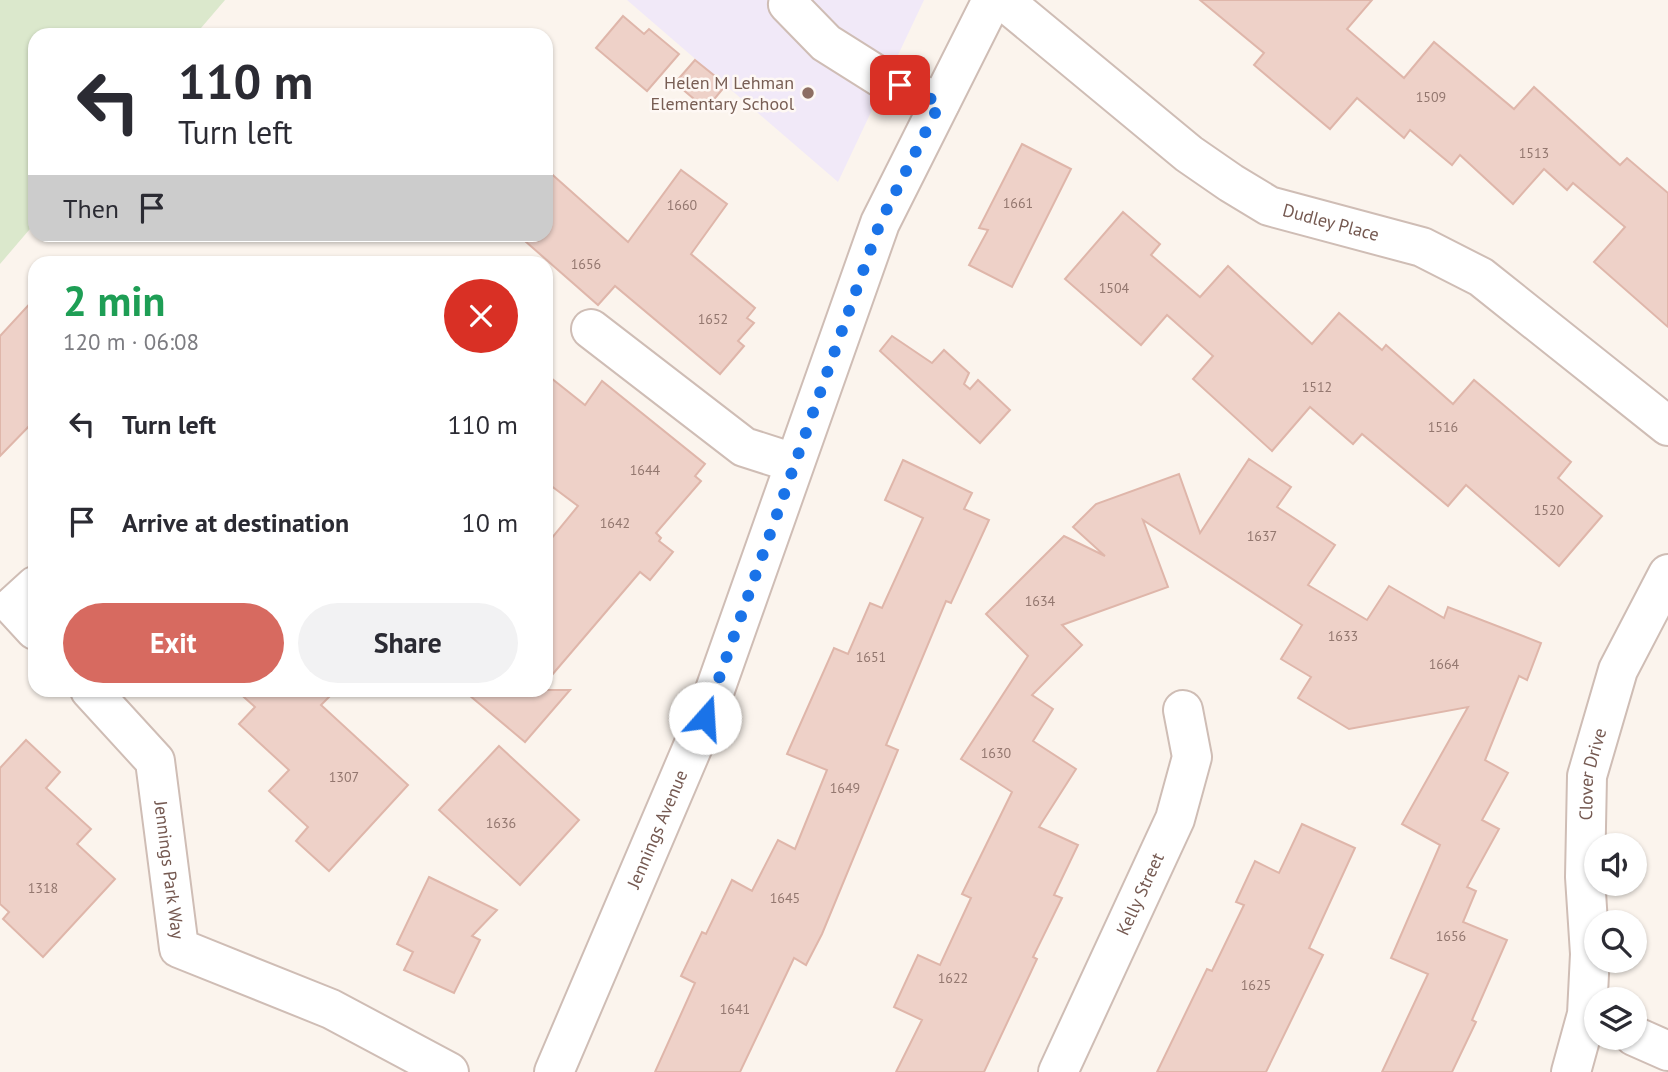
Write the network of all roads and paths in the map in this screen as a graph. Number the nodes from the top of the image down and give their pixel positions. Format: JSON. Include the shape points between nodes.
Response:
{"nodes":[{"id":1,"x":789,"y":0,"type":"edge"},
{"id":2,"x":992,"y":0,"type":"edge"},
{"id":3,"x":1003,"y":0,"type":"edge"},
{"id":4,"x":940,"y":103,"type":"junction"},
{"id":5,"x":592,"y":329,"type":"dead end"},
{"id":6,"x":1668,"y":426,"type":"edge"},
{"id":7,"x":794,"y":463,"type":"junction"},
{"id":8,"x":1668,"y":574,"type":"edge"},
{"id":9,"x":28,"y":592,"type":"edge"},
{"id":10,"x":28,"y":622,"type":"edge"},
{"id":11,"x":96,"y":697,"type":"edge"},
{"id":12,"x":1183,"y":709,"type":"dead end"},
{"id":13,"x":1591,"y":987,"type":"edge"},
{"id":14,"x":1584,"y":1037,"type":"edge"},
{"id":15,"x":1647,"y":1042,"type":"edge"},
{"id":16,"x":1668,"y":1051,"type":"edge"},
{"id":17,"x":449,"y":1072,"type":"edge"},
{"id":18,"x":554,"y":1072,"type":"edge"},
{"id":19,"x":1058,"y":1072,"type":"edge"},
{"id":20,"x":1571,"y":1072,"type":"edge"}],
"edges":[{"from":1,"to":4,"type":"street","via":[[826,43],[880,76]]},
{"from":2,"to":4,"type":"street","name":"Jennings Avenue"},
{"from":3,"to":6,"type":"street","name":"Dudley Place","via":[[1189,154],[1231,183],[1269,206],[1422,247],[1481,278]]},
{"from":4,"to":7,"type":"street","name":"Jennings Avenue","via":[[880,223]]},
{"from":5,"to":7,"type":"street","via":[[744,447]]},
{"from":7,"to":18,"type":"street","name":"Jennings Avenue","via":[[705,718]]},
{"from":8,"to":13,"type":"street","name":"Clover Drive","via":[[1618,670],[1587,776],[1585,877]]},
{"from":9,"to":10,"type":"street","via":[[13,606]]},
{"from":11,"to":17,"type":"street","name":"Jennings Park Way","via":[[155,761],[179,948],[331,1009]]},
{"from":12,"to":19,"type":"street","name":"Kelly Street","via":[[1192,757],[1175,819]]},
{"from":14,"to":20,"type":"street","name":"Clover Drive"},
{"from":15,"to":16,"type":"street"}]}
